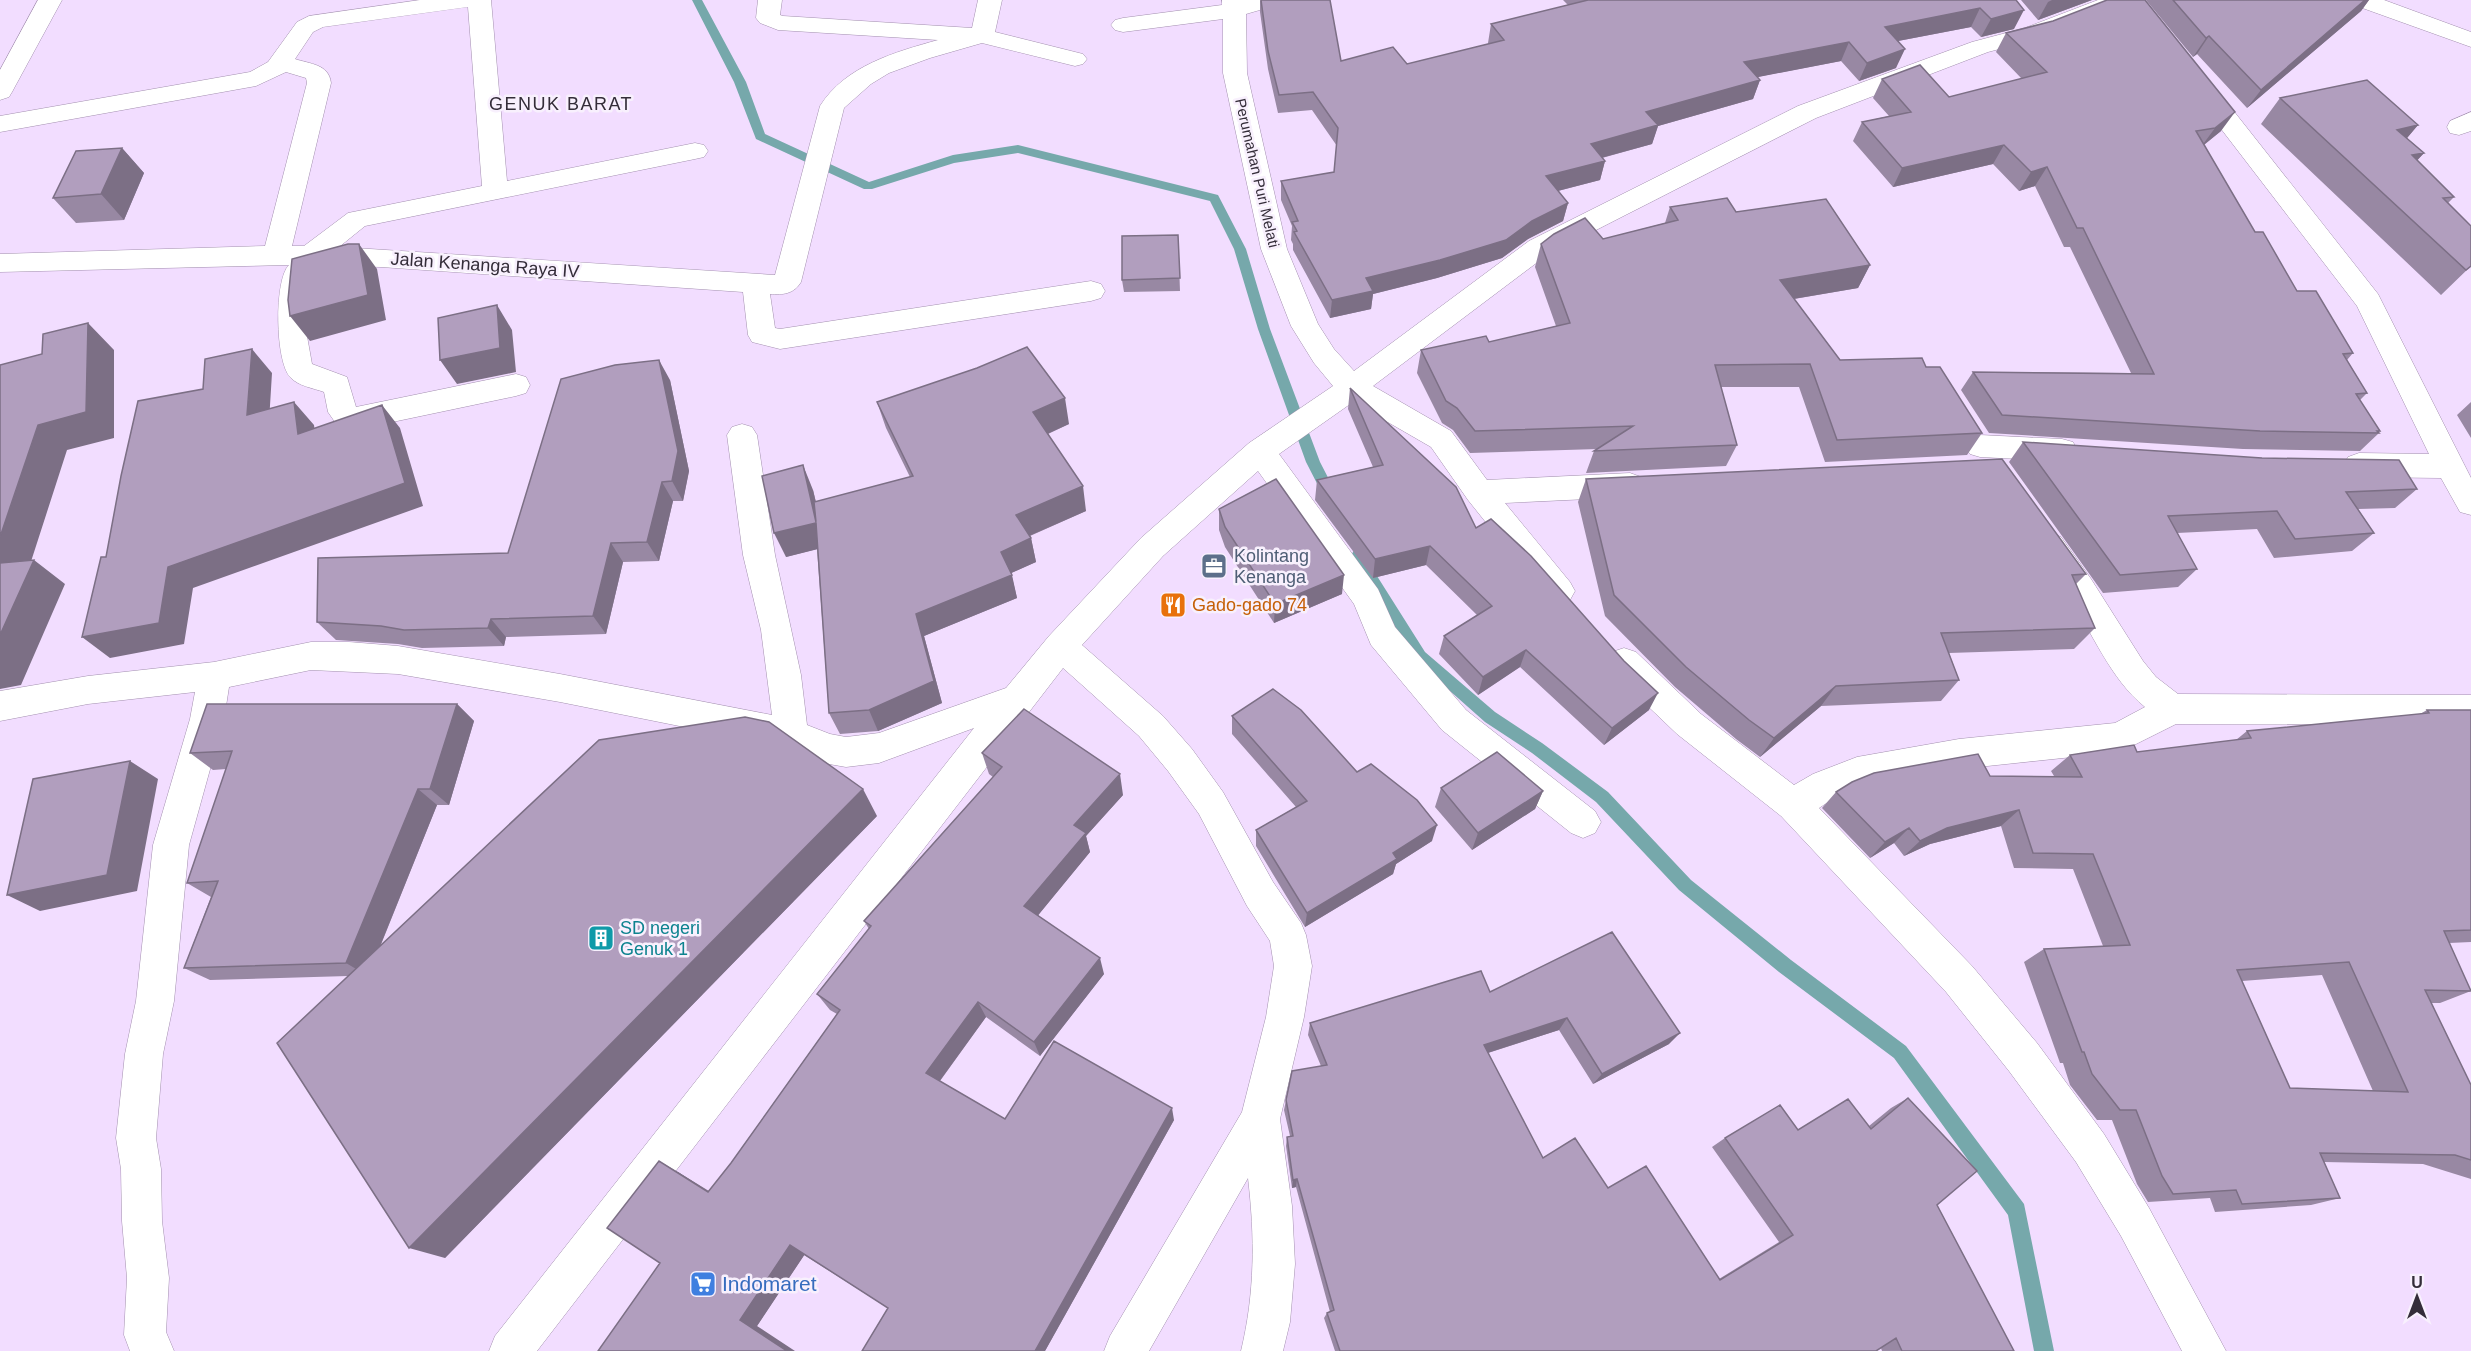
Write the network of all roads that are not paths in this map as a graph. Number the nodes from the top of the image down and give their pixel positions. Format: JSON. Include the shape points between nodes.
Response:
{"nodes":[{"id":1,"x":50,"y":0,"type":"edge"},
{"id":2,"x":472,"y":0,"type":"edge"},
{"id":3,"x":479,"y":0,"type":"edge"},
{"id":4,"x":770,"y":0,"type":"edge"},
{"id":5,"x":990,"y":0,"type":"edge"},
{"id":6,"x":1269,"y":0,"type":"edge"},
{"id":7,"x":2362,"y":0,"type":"edge"},
{"id":8,"x":2130,"y":3,"type":"edge"},
{"id":9,"x":1234,"y":5,"type":"edge"},
{"id":10,"x":326,"y":10,"type":"edge"},
{"id":11,"x":1123,"y":25,"type":"dead end"},
{"id":12,"x":982,"y":36,"type":"junction"},
{"id":13,"x":2471,"y":40,"type":"edge"},
{"id":14,"x":1075,"y":59,"type":"dead end"},
{"id":15,"x":281,"y":63,"type":"junction"},
{"id":16,"x":2183,"y":64,"type":"edge"},
{"id":17,"x":2,"y":82,"type":"edge"},
{"id":18,"x":0,"y":124,"type":"edge"},
{"id":19,"x":695,"y":151,"type":"dead end"},
{"id":20,"x":495,"y":192,"type":"junction"},
{"id":21,"x":295,"y":256,"type":"junction"},
{"id":22,"x":0,"y":263,"type":"edge"},
{"id":23,"x":755,"y":283,"type":"junction"},
{"id":24,"x":1091,"y":291,"type":"dead end"},
{"id":25,"x":516,"y":385,"type":"dead end"},
{"id":26,"x":1344,"y":393,"type":"junction"},
{"id":27,"x":742,"y":435,"type":"dead end"},
{"id":28,"x":1268,"y":447,"type":"junction"},
{"id":29,"x":2084,"y":452,"type":"edge"},
{"id":30,"x":1983,"y":457,"type":"edge"},
{"id":31,"x":2336,"y":465,"type":"edge"},
{"id":32,"x":1659,"y":484,"type":"edge"},
{"id":33,"x":2463,"y":485,"type":"edge"},
{"id":34,"x":1479,"y":492,"type":"junction"},
{"id":35,"x":2034,"y":523,"type":"edge"},
{"id":36,"x":1575,"y":609,"type":"edge"},
{"id":37,"x":1606,"y":642,"type":"edge"},
{"id":38,"x":1061,"y":646,"type":"junction"},
{"id":39,"x":214,"y":676,"type":"junction"},
{"id":40,"x":1018,"y":698,"type":"junction"},
{"id":41,"x":0,"y":706,"type":"edge"},
{"id":42,"x":2172,"y":710,"type":"junction"},
{"id":43,"x":2471,"y":710,"type":"edge"},
{"id":44,"x":791,"y":734,"type":"junction"},
{"id":45,"x":1792,"y":805,"type":"junction"},
{"id":46,"x":1583,"y":822,"type":"dead end"},
{"id":47,"x":1260,"y":1119,"type":"junction"},
{"id":48,"x":153,"y":1351,"type":"edge"},
{"id":49,"x":510,"y":1351,"type":"edge"},
{"id":50,"x":1125,"y":1351,"type":"edge"},
{"id":51,"x":1262,"y":1351,"type":"edge"},
{"id":52,"x":2205,"y":1351,"type":"edge"}],
"edges":[{"from":1,"to":17,"type":"street"},
{"from":2,"to":10,"type":"street"},
{"from":3,"to":20,"type":"street"},
{"from":4,"to":12,"type":"street","via":[[768,18],[778,23]]},
{"from":5,"to":12,"type":"street"},
{"from":6,"to":9,"type":"street"},
{"from":7,"to":13,"type":"street"},
{"from":8,"to":26,"type":"street","via":[[2026,25],[1980,47],[1807,112],[1538,248]]},
{"from":9,"to":11,"type":"street"},
{"from":9,"to":26,"type":"street","name":"Perumahan Puri Melati","via":[[1235,73],[1274,249],[1305,326]]},
{"from":10,"to":15,"type":"street","via":[[305,27]]},
{"from":12,"to":14,"type":"street"},
{"from":12,"to":23,"type":"street","name":"Jalan Kenanga Raya IV","via":[[906,58],[853,84],[832,106],[787,282]]},
{"from":15,"to":18,"type":"street","via":[[256,78]]},
{"from":15,"to":21,"type":"street","via":[[315,73],[319,83]]},
{"from":16,"to":33,"type":"street","via":[[2368,302]]},
{"from":19,"to":20,"type":"street"},
{"from":20,"to":21,"type":"street","via":[[357,219]]},
{"from":21,"to":22,"type":"street","name":"Jalan Kenanga Raya IV"},
{"from":21,"to":23,"type":"street","name":"Jalan Kenanga Raya IV","via":[[436,261]]},
{"from":21,"to":25,"type":"street","via":[[291,325],[299,369],[337,385],[347,417],[359,418]]},
{"from":23,"to":24,"type":"street","via":[[762,335],[780,339]]},
{"from":26,"to":28,"type":"street"},
{"from":26,"to":34,"type":"street","name":"Perumahan Puri Melati","via":[[1441,439]]},
{"from":27,"to":44,"type":"street","via":[[759,555],[785,675]]},
{"from":28,"to":38,"type":"street","via":[[1152,547]]},
{"from":28,"to":46,"type":"street","via":[[1366,598],[1382,635],[1454,720]]},
{"from":29,"to":30,"type":"street"},
{"from":31,"to":33,"type":"street"},
{"from":32,"to":34,"type":"street"},
{"from":34,"to":36,"type":"street","name":"Perumahan Puri Melati"},
{"from":35,"to":42,"type":"street","via":[[2131,671]]},
{"from":37,"to":45,"type":"street","via":[[1689,724]]},
{"from":38,"to":40,"type":"street"},
{"from":38,"to":47,"type":"street","via":[[1151,726],[1180,760],[1211,802],[1260,894],[1288,936],[1293,966]]},
{"from":39,"to":41,"type":"street","via":[[88,690]]},
{"from":39,"to":44,"type":"street","via":[[311,656],[398,660]]},
{"from":39,"to":48,"type":"street","via":[[207,719],[171,845],[136,1138],[148,1278],[145,1335]]},
{"from":40,"to":44,"type":"street","via":[[879,748],[846,752]]},
{"from":40,"to":49,"type":"street"},
{"from":42,"to":43,"type":"street"},
{"from":42,"to":45,"type":"street","via":[[2120,737],[1959,754],[1857,772]]},
{"from":45,"to":52,"type":"street","via":[[1959,979],[2023,1057],[2090,1148]]},
{"from":47,"to":50,"type":"street"},
{"from":47,"to":51,"type":"street","via":[[1276,1242]]}]}
